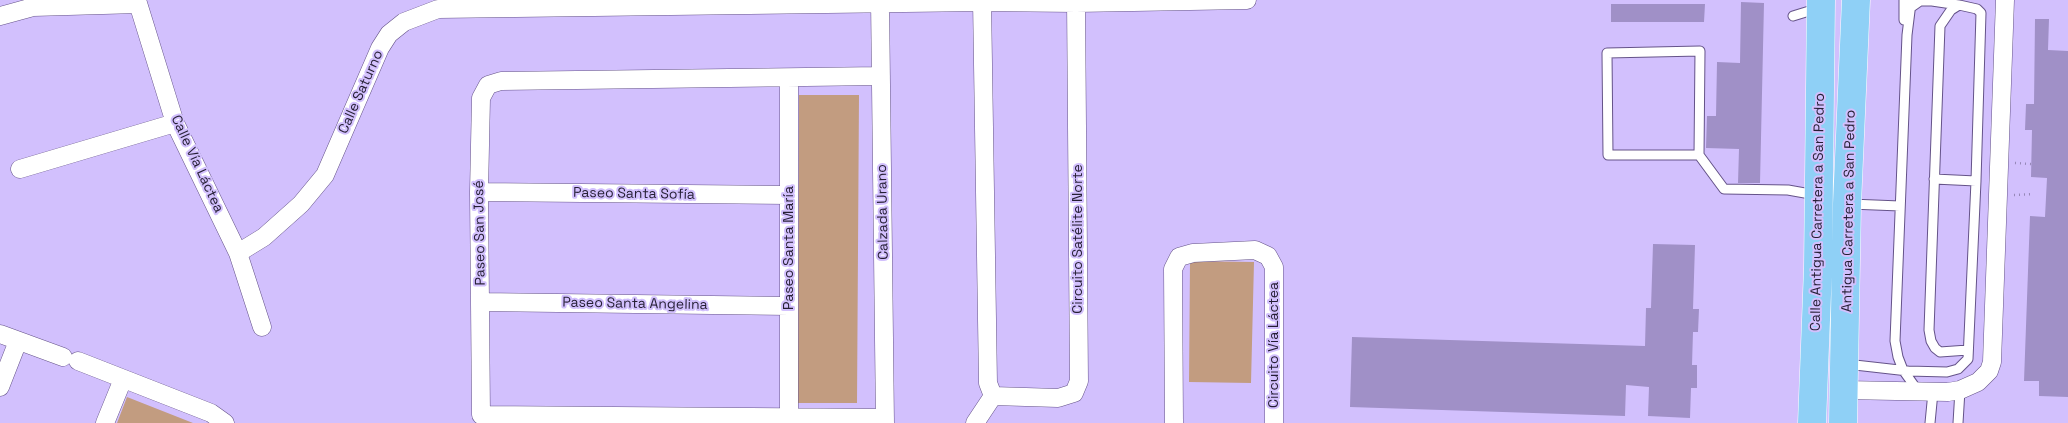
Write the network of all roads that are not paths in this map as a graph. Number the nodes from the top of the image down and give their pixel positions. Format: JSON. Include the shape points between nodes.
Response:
{"nodes":[{"id":1,"x":1247,"y":0,"type":"edge"},
{"id":2,"x":1856,"y":0,"type":"edge"},
{"id":3,"x":1904,"y":0,"type":"edge"},
{"id":4,"x":2005,"y":0,"type":"edge"},
{"id":5,"x":982,"y":1,"type":"edge"},
{"id":6,"x":138,"y":2,"type":"edge"},
{"id":7,"x":774,"y":2,"type":"edge"},
{"id":8,"x":880,"y":2,"type":"edge"},
{"id":9,"x":1076,"y":2,"type":"edge"},
{"id":10,"x":1961,"y":2,"type":"edge"},
{"id":11,"x":672,"y":3,"type":"edge"},
{"id":12,"x":1821,"y":3,"type":"edge"},
{"id":13,"x":477,"y":4,"type":"edge"},
{"id":14,"x":571,"y":4,"type":"edge"},
{"id":15,"x":1911,"y":4,"type":"edge"},
{"id":16,"x":0,"y":16,"type":"edge"},
{"id":17,"x":1794,"y":16,"type":"dead end"},
{"id":18,"x":1907,"y":34,"type":"junction"},
{"id":19,"x":881,"y":76,"type":"junction"},
{"id":20,"x":788,"y":78,"type":"junction"},
{"id":21,"x":175,"y":123,"type":"junction"},
{"id":22,"x":1699,"y":154,"type":"junction"},
{"id":23,"x":20,"y":169,"type":"dead end"},
{"id":24,"x":1934,"y":179,"type":"junction"},
{"id":25,"x":1976,"y":181,"type":"junction"},
{"id":26,"x":479,"y":192,"type":"junction"},
{"id":27,"x":789,"y":195,"type":"junction"},
{"id":28,"x":1819,"y":195,"type":"junction"},
{"id":29,"x":1847,"y":204,"type":"junction"},
{"id":30,"x":1900,"y":206,"type":"junction"},
{"id":31,"x":238,"y":253,"type":"junction"},
{"id":32,"x":1818,"y":268,"type":"junction"},
{"id":33,"x":481,"y":302,"type":"junction"},
{"id":34,"x":789,"y":306,"type":"junction"},
{"id":35,"x":262,"y":326,"type":"dead end"},
{"id":36,"x":0,"y":334,"type":"edge"},
{"id":37,"x":18,"y":341,"type":"junction"},
{"id":38,"x":1968,"y":350,"type":"junction"},
{"id":39,"x":1903,"y":370,"type":"junction"},
{"id":40,"x":1845,"y":377,"type":"junction"},
{"id":41,"x":123,"y":379,"type":"junction"},
{"id":42,"x":0,"y":387,"type":"edge"},
{"id":43,"x":1960,"y":390,"type":"junction"},
{"id":44,"x":1926,"y":392,"type":"junction"},
{"id":45,"x":993,"y":396,"type":"junction"},
{"id":46,"x":789,"y":418,"type":"junction"},
{"id":47,"x":663,"y":420,"type":"edge"},
{"id":48,"x":885,"y":421,"type":"edge"},
{"id":49,"x":105,"y":423,"type":"edge"},
{"id":50,"x":225,"y":423,"type":"edge"},
{"id":51,"x":974,"y":423,"type":"edge"},
{"id":52,"x":1174,"y":423,"type":"edge"},
{"id":53,"x":1274,"y":423,"type":"edge"},
{"id":54,"x":1812,"y":423,"type":"edge"},
{"id":55,"x":1843,"y":423,"type":"edge"},
{"id":56,"x":1930,"y":423,"type":"edge"},
{"id":57,"x":1958,"y":423,"type":"edge"}],
"edges":[{"from":1,"to":9,"type":"street","name":"Calle Saturno"},
{"from":2,"to":29,"type":"main road","name":"Antigua Carretera a San Pedro"},
{"from":3,"to":18,"type":"lane"},
{"from":4,"to":43,"type":"street","via":[[1992,362],[1984,378]]},
{"from":5,"to":8,"type":"street","name":"Calle Saturno"},
{"from":5,"to":9,"type":"street","name":"Calle Saturno"},
{"from":5,"to":45,"type":"street","via":[[988,383]]},
{"from":6,"to":16,"type":"street","via":[[32,7]]},
{"from":6,"to":21,"type":"street","name":"Calle Vía Láctea"},
{"from":7,"to":8,"type":"street","name":"Calle Saturno"},
{"from":7,"to":11,"type":"street","name":"Calle Saturno"},
{"from":8,"to":19,"type":"street","name":"Calzada Urano"},
{"from":9,"to":45,"type":"street","name":"Circuito Satélite Norte","via":[[1079,381],[1074,393],[1058,398]]},
{"from":10,"to":15,"type":"lane","via":[[1920,1]]},
{"from":10,"to":24,"type":"lane","via":[[1940,26]]},
{"from":10,"to":25,"type":"lane","via":[[1981,13]]},
{"from":11,"to":14,"type":"street","name":"Calle Saturno"},
{"from":12,"to":17,"type":"lane"},
{"from":12,"to":28,"type":"main road","name":"Calle Antigua Carretera a San Pedro"},
{"from":13,"to":14,"type":"street","name":"Calle Saturno"},
{"from":13,"to":31,"type":"street","name":"Calle Saturno","via":[[438,9],[404,22],[389,34],[325,175],[301,204],[264,237]]},
{"from":15,"to":18,"type":"lane"},
{"from":18,"to":30,"type":"lane"},
{"from":19,"to":20,"type":"street","name":"Paseo San José"},
{"from":19,"to":48,"type":"street","name":"Calzada Urano"},
{"from":20,"to":26,"type":"street","name":"Paseo San José","via":[[501,81],[488,85],[481,98]]},
{"from":20,"to":27,"type":"street","name":"Paseo Santa María"},
{"from":21,"to":23,"type":"street"},
{"from":21,"to":31,"type":"street","name":"Calle Vía Láctea"},
{"from":22,"to":22,"type":"lane","via":[[1700,52],[1607,52],[1608,155]]},
{"from":22,"to":28,"type":"lane","via":[[1724,189],[1788,190]]},
{"from":24,"to":25,"type":"lane"},
{"from":24,"to":38,"type":"lane","via":[[1931,341],[1940,352]]},
{"from":25,"to":38,"type":"lane"},
{"from":26,"to":27,"type":"street","name":"Paseo Santa Sofía"},
{"from":26,"to":33,"type":"street","name":"Paseo San José"},
{"from":27,"to":34,"type":"street","name":"Paseo Santa María"},
{"from":28,"to":32,"type":"main road","name":"Calle Antigua Carretera a San Pedro"},
{"from":29,"to":30,"type":"lane"},
{"from":29,"to":40,"type":"main road","name":"Antigua Carretera a San Pedro"},
{"from":30,"to":39,"type":"lane","via":[[1896,341]]},
{"from":31,"to":35,"type":"street","name":"Calle Vía Láctea"},
{"from":32,"to":40,"type":"main road","via":[[1825,296],[1831,352]]},
{"from":32,"to":54,"type":"main road","name":"Calle Antigua Carretera a San Pedro"},
{"from":33,"to":34,"type":"street","name":"Paseo Santa Angelina"},
{"from":33,"to":47,"type":"street","name":"Paseo San José","via":[[481,415]]},
{"from":34,"to":46,"type":"street","name":"Paseo Santa María"},
{"from":36,"to":37,"type":"street"},
{"from":37,"to":41,"type":"street"},
{"from":37,"to":42,"type":"street"},
{"from":38,"to":39,"type":"lane","via":[[1968,359],[1958,369],[1936,372]]},
{"from":39,"to":40,"type":"lane"},
{"from":39,"to":44,"type":"lane"},
{"from":40,"to":44,"type":"street"},
{"from":40,"to":55,"type":"main road","name":"Antigua Carretera a San Pedro"},
{"from":41,"to":49,"type":"street"},
{"from":41,"to":50,"type":"street","via":[[211,413]]},
{"from":43,"to":44,"type":"street"},
{"from":43,"to":57,"type":"lane"},
{"from":44,"to":56,"type":"lane"},
{"from":45,"to":51,"type":"street"},
{"from":46,"to":47,"type":"street","name":"Paseo San José"},
{"from":46,"to":48,"type":"street","name":"Paseo San José"},
{"from":52,"to":53,"type":"street","name":"Circuito Vía Láctea","via":[[1173,269],[1179,257],[1193,253],[1256,250],[1268,256],[1274,267]]}]}
